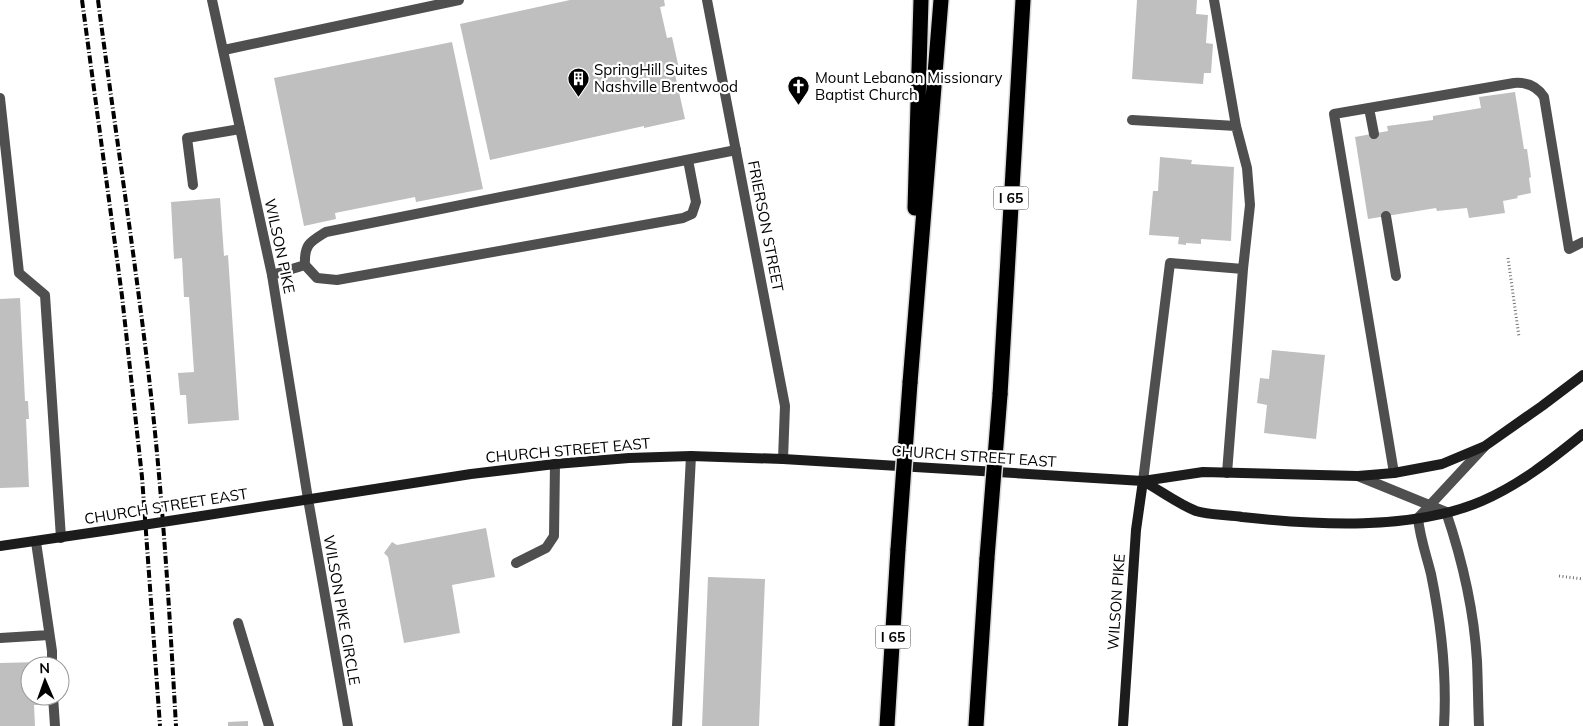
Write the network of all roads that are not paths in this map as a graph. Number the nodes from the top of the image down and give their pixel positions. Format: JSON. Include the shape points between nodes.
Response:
{"nodes":[{"id":1,"x":212,"y":0,"type":"edge"},
{"id":2,"x":459,"y":0,"type":"edge"},
{"id":3,"x":707,"y":0,"type":"edge"},
{"id":4,"x":921,"y":0,"type":"edge"},
{"id":5,"x":941,"y":0,"type":"edge"},
{"id":6,"x":1023,"y":0,"type":"edge"},
{"id":7,"x":1214,"y":0,"type":"edge"},
{"id":8,"x":224,"y":50,"type":"junction"},
{"id":9,"x":0,"y":98,"type":"edge"},
{"id":10,"x":1370,"y":108,"type":"junction"},
{"id":11,"x":1132,"y":120,"type":"dead end"},
{"id":12,"x":1236,"y":126,"type":"junction"},
{"id":13,"x":240,"y":129,"type":"junction"},
{"id":14,"x":1374,"y":134,"type":"dead end"},
{"id":15,"x":736,"y":150,"type":"junction"},
{"id":16,"x":688,"y":160,"type":"junction"},
{"id":17,"x":193,"y":185,"type":"dead end"},
{"id":18,"x":1386,"y":216,"type":"dead end"},
{"id":19,"x":1583,"y":242,"type":"edge"},
{"id":20,"x":305,"y":265,"type":"junction"},
{"id":21,"x":1242,"y":269,"type":"junction"},
{"id":22,"x":272,"y":275,"type":"junction"},
{"id":23,"x":1396,"y":276,"type":"dead end"},
{"id":24,"x":1583,"y":375,"type":"edge"},
{"id":25,"x":910,"y":383,"type":"junction"},
{"id":26,"x":1583,"y":434,"type":"edge"},
{"id":27,"x":1485,"y":446,"type":"junction"},
{"id":28,"x":691,"y":456,"type":"junction"},
{"id":29,"x":783,"y":459,"type":"junction"},
{"id":30,"x":555,"y":464,"type":"junction"},
{"id":31,"x":1227,"y":472,"type":"junction"},
{"id":32,"x":1394,"y":473,"type":"junction"},
{"id":33,"x":1358,"y":476,"type":"junction"},
{"id":34,"x":1143,"y":481,"type":"junction"},
{"id":35,"x":308,"y":499,"type":"junction"},
{"id":36,"x":1429,"y":505,"type":"junction"},
{"id":37,"x":1446,"y":512,"type":"junction"},
{"id":38,"x":1418,"y":518,"type":"junction"},
{"id":39,"x":61,"y":538,"type":"junction"},
{"id":40,"x":36,"y":542,"type":"junction"},
{"id":41,"x":0,"y":546,"type":"edge"},
{"id":42,"x":516,"y":563,"type":"dead end"},
{"id":43,"x":238,"y":623,"type":"dead end"},
{"id":44,"x":49,"y":635,"type":"junction"},
{"id":45,"x":0,"y":638,"type":"edge"},
{"id":46,"x":51,"y":656,"type":"edge"},
{"id":47,"x":54,"y":706,"type":"edge"},
{"id":48,"x":55,"y":726,"type":"edge"},
{"id":49,"x":269,"y":726,"type":"edge"},
{"id":50,"x":350,"y":726,"type":"edge"},
{"id":51,"x":677,"y":726,"type":"edge"},
{"id":52,"x":887,"y":726,"type":"edge"},
{"id":53,"x":976,"y":726,"type":"edge"},
{"id":54,"x":1123,"y":726,"type":"edge"},
{"id":55,"x":1444,"y":726,"type":"edge"},
{"id":56,"x":1479,"y":726,"type":"edge"}],
"edges":[{"from":1,"to":8,"type":"street","name":"WILSON PIKE"},
{"from":2,"to":8,"type":"street"},
{"from":3,"to":15,"type":"street","name":"FRIERSON STREET"},
{"from":4,"to":25,"type":"highway"},
{"from":5,"to":25,"type":"highway","number":"I 65"},
{"from":6,"to":53,"type":"highway","number":"I 65","bridge":true,"via":[[1000,395]]},
{"from":7,"to":12,"type":"street"},
{"from":8,"to":13,"type":"street","name":"WILSON PIKE"},
{"from":9,"to":39,"type":"street","via":[[19,273],[46,295]]},
{"from":10,"to":14,"type":"street"},
{"from":10,"to":19,"type":"street","via":[[1523,82],[1531,85],[1544,97],[1569,249]]},
{"from":10,"to":32,"type":"street","via":[[1334,114]]},
{"from":11,"to":12,"type":"street"},
{"from":12,"to":21,"type":"street","via":[[1247,168],[1250,205]]},
{"from":13,"to":17,"type":"street","via":[[187,138]]},
{"from":13,"to":22,"type":"street","name":"WILSON PIKE"},
{"from":15,"to":16,"type":"street"},
{"from":15,"to":29,"type":"street","name":"FRIERSON STREET","via":[[785,406]]},
{"from":16,"to":20,"type":"street","via":[[326,232],[311,242],[304,252]]},
{"from":16,"to":20,"type":"street","via":[[696,202],[692,214],[683,218],[337,280],[317,278]]},
{"from":18,"to":23,"type":"street"},
{"from":20,"to":22,"type":"street"},
{"from":21,"to":31,"type":"street"},
{"from":21,"to":34,"type":"street","via":[[1170,263]]},
{"from":22,"to":35,"type":"street","name":"WILSON PIKE"},
{"from":24,"to":27,"type":"main road","name":"CHURCH STREET EAST"},
{"from":25,"to":52,"type":"highway","number":"I 65","bridge":true},
{"from":26,"to":37,"type":"main road","name":"CHURCH STREET EAST","via":[[1514,486],[1480,502]]},
{"from":27,"to":32,"type":"main road","name":"CHURCH STREET EAST","via":[[1442,464]]},
{"from":27,"to":36,"type":"street"},
{"from":28,"to":29,"type":"main road","name":"CHURCH STREET EAST"},
{"from":28,"to":30,"type":"main road","name":"CHURCH STREET EAST"},
{"from":28,"to":51,"type":"street"},
{"from":29,"to":34,"type":"main road","name":"CHURCH STREET EAST"},
{"from":30,"to":35,"type":"main road","name":"CHURCH STREET EAST"},
{"from":30,"to":42,"type":"street","via":[[554,536],[546,548]]},
{"from":31,"to":33,"type":"main road","name":"CHURCH STREET EAST"},
{"from":31,"to":34,"type":"main road","name":"CHURCH STREET EAST","via":[[1203,472]]},
{"from":32,"to":33,"type":"main road","name":"CHURCH STREET EAST"},
{"from":33,"to":36,"type":"street"},
{"from":34,"to":38,"type":"main road","name":"CHURCH STREET EAST","via":[[1198,511],[1340,524]]},
{"from":34,"to":54,"type":"main road","name":"WILSON PIKE","via":[[1136,530]]},
{"from":35,"to":39,"type":"main road","name":"CHURCH STREET EAST","bridge":true},
{"from":35,"to":50,"type":"street","name":"WILSON PIKE CIRCLE"},
{"from":36,"to":37,"type":"street"},
{"from":36,"to":38,"type":"street"},
{"from":37,"to":38,"type":"main road","name":"CHURCH STREET EAST"},
{"from":37,"to":56,"type":"street","via":[[1473,624]]},
{"from":38,"to":55,"type":"street","via":[[1438,618]]},
{"from":39,"to":40,"type":"main road","name":"CHURCH STREET EAST"},
{"from":40,"to":41,"type":"main road","name":"CHURCH STREET EAST"},
{"from":40,"to":44,"type":"street"},
{"from":43,"to":49,"type":"street"},
{"from":44,"to":45,"type":"street"},
{"from":44,"to":46,"type":"street"},
{"from":47,"to":48,"type":"street"}]}
